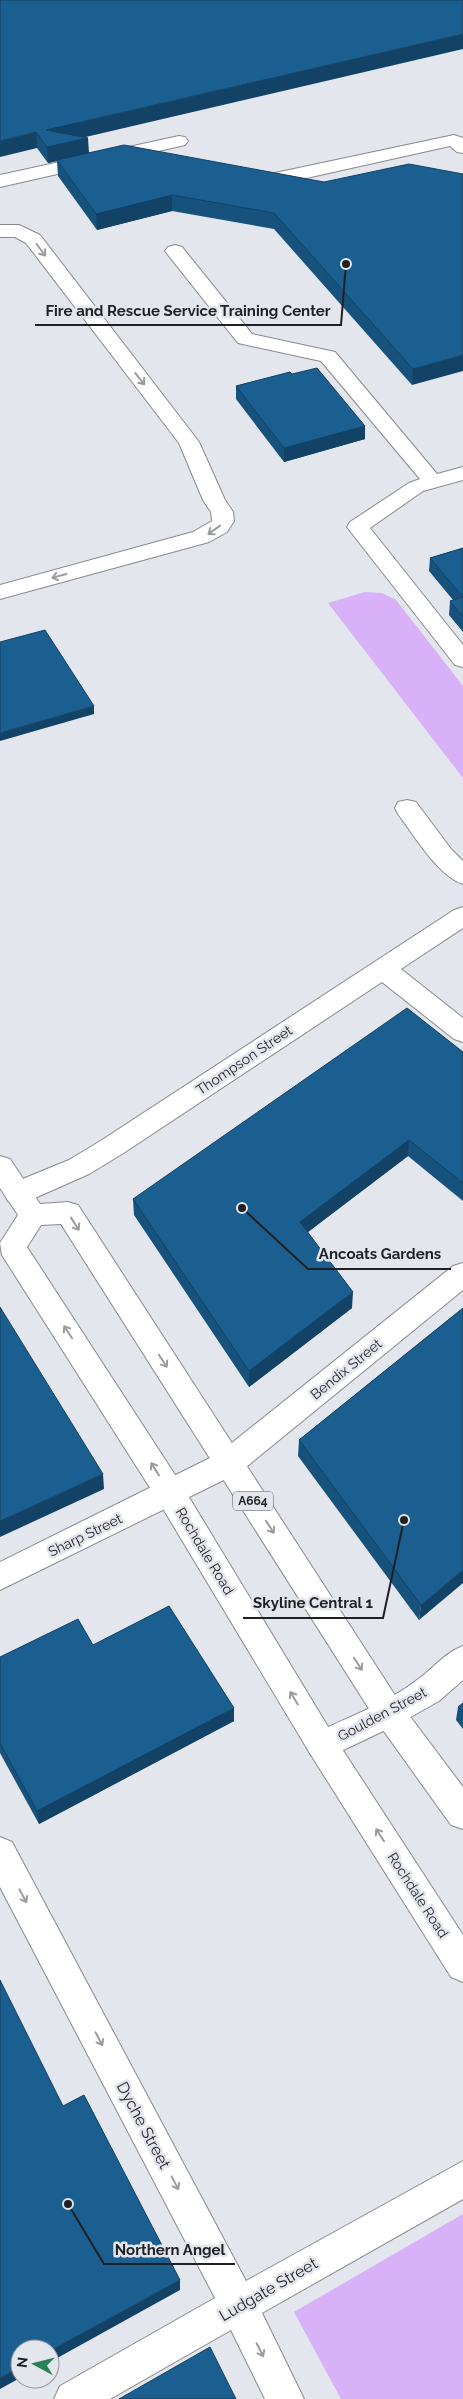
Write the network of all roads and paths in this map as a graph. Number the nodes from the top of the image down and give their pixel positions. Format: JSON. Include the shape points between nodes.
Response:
{"nodes":[{"id":1,"x":179,"y":141,"type":"dead end"},
{"id":2,"x":463,"y":148,"type":"edge"},
{"id":3,"x":275,"y":180,"type":"edge"},
{"id":4,"x":0,"y":181,"type":"edge"},
{"id":5,"x":0,"y":231,"type":"edge"},
{"id":6,"x":175,"y":251,"type":"dead end"},
{"id":7,"x":463,"y":474,"type":"edge"},
{"id":8,"x":433,"y":482,"type":"junction"},
{"id":9,"x":0,"y":592,"type":"edge"},
{"id":10,"x":463,"y":660,"type":"edge"},
{"id":11,"x":407,"y":808,"type":"dead end"},
{"id":12,"x":463,"y":875,"type":"edge"},
{"id":13,"x":463,"y":916,"type":"edge"},
{"id":14,"x":382,"y":968,"type":"junction"},
{"id":15,"x":463,"y":1032,"type":"edge"},
{"id":16,"x":0,"y":1166,"type":"edge"},
{"id":17,"x":26,"y":1204,"type":"junction"},
{"id":18,"x":463,"y":1274,"type":"edge"},
{"id":19,"x":229,"y":1463,"type":"junction"},
{"id":20,"x":170,"y":1493,"type":"junction"},
{"id":21,"x":0,"y":1577,"type":"edge"},
{"id":22,"x":463,"y":1660,"type":"edge"},
{"id":23,"x":389,"y":1713,"type":"junction"},
{"id":24,"x":322,"y":1745,"type":"junction"},
{"id":25,"x":463,"y":1814,"type":"edge"},
{"id":26,"x":0,"y":1853,"type":"edge"},
{"id":27,"x":463,"y":1965,"type":"edge"},
{"id":28,"x":463,"y":2179,"type":"edge"},
{"id":29,"x":239,"y":2307,"type":"junction"},
{"id":30,"x":73,"y":2399,"type":"edge"},
{"id":31,"x":285,"y":2399,"type":"edge"}],
"edges":[{"from":1,"to":4,"type":"main road"},
{"from":2,"to":3,"type":"main road","via":[[454,140]]},
{"from":5,"to":9,"type":"main road","one_way":true,"via":[[19,231],[33,239],[189,442],[222,512],[223,521],[201,537]]},
{"from":6,"to":8,"type":"main road","via":[[244,339],[328,356]]},
{"from":7,"to":8,"type":"main road"},
{"from":8,"to":10,"type":"main road","via":[[416,487],[358,526]]},
{"from":11,"to":12,"type":"main road","via":[[442,855]]},
{"from":13,"to":14,"type":"main road","name":"Thompson Street"},
{"from":14,"to":15,"type":"main road"},
{"from":14,"to":17,"type":"main road","name":"Thompson Street"},
{"from":16,"to":17,"type":"main road"},
{"from":17,"to":19,"type":"main road","number":"A664","one_way":true,"via":[[68,1213]]},
{"from":20,"to":17,"type":"main road","name":"Rochdale Road","one_way":true,"via":[[12,1247]]},
{"from":18,"to":19,"type":"main road","name":"Bendix Street"},
{"from":19,"to":20,"type":"main road","name":"Bendix Street"},
{"from":19,"to":23,"type":"main road","number":"A664","one_way":true},
{"from":20,"to":21,"type":"main road","name":"Sharp Street"},
{"from":24,"to":20,"type":"main road","name":"Rochdale Road","one_way":true},
{"from":22,"to":23,"type":"main road","name":"Goulden Street","via":[[428,1691]]},
{"from":23,"to":24,"type":"main road","name":"Goulden Street"},
{"from":23,"to":25,"type":"main road","number":"A664"},
{"from":27,"to":24,"type":"main road","name":"Rochdale Road","one_way":true},
{"from":26,"to":29,"type":"main road","name":"Dyche Street","one_way":true},
{"from":28,"to":29,"type":"main road","name":"Ludgate Street"},
{"from":29,"to":30,"type":"main road","name":"Ludgate Street"},
{"from":29,"to":31,"type":"main road","name":"Dyche Street","one_way":true}]}
